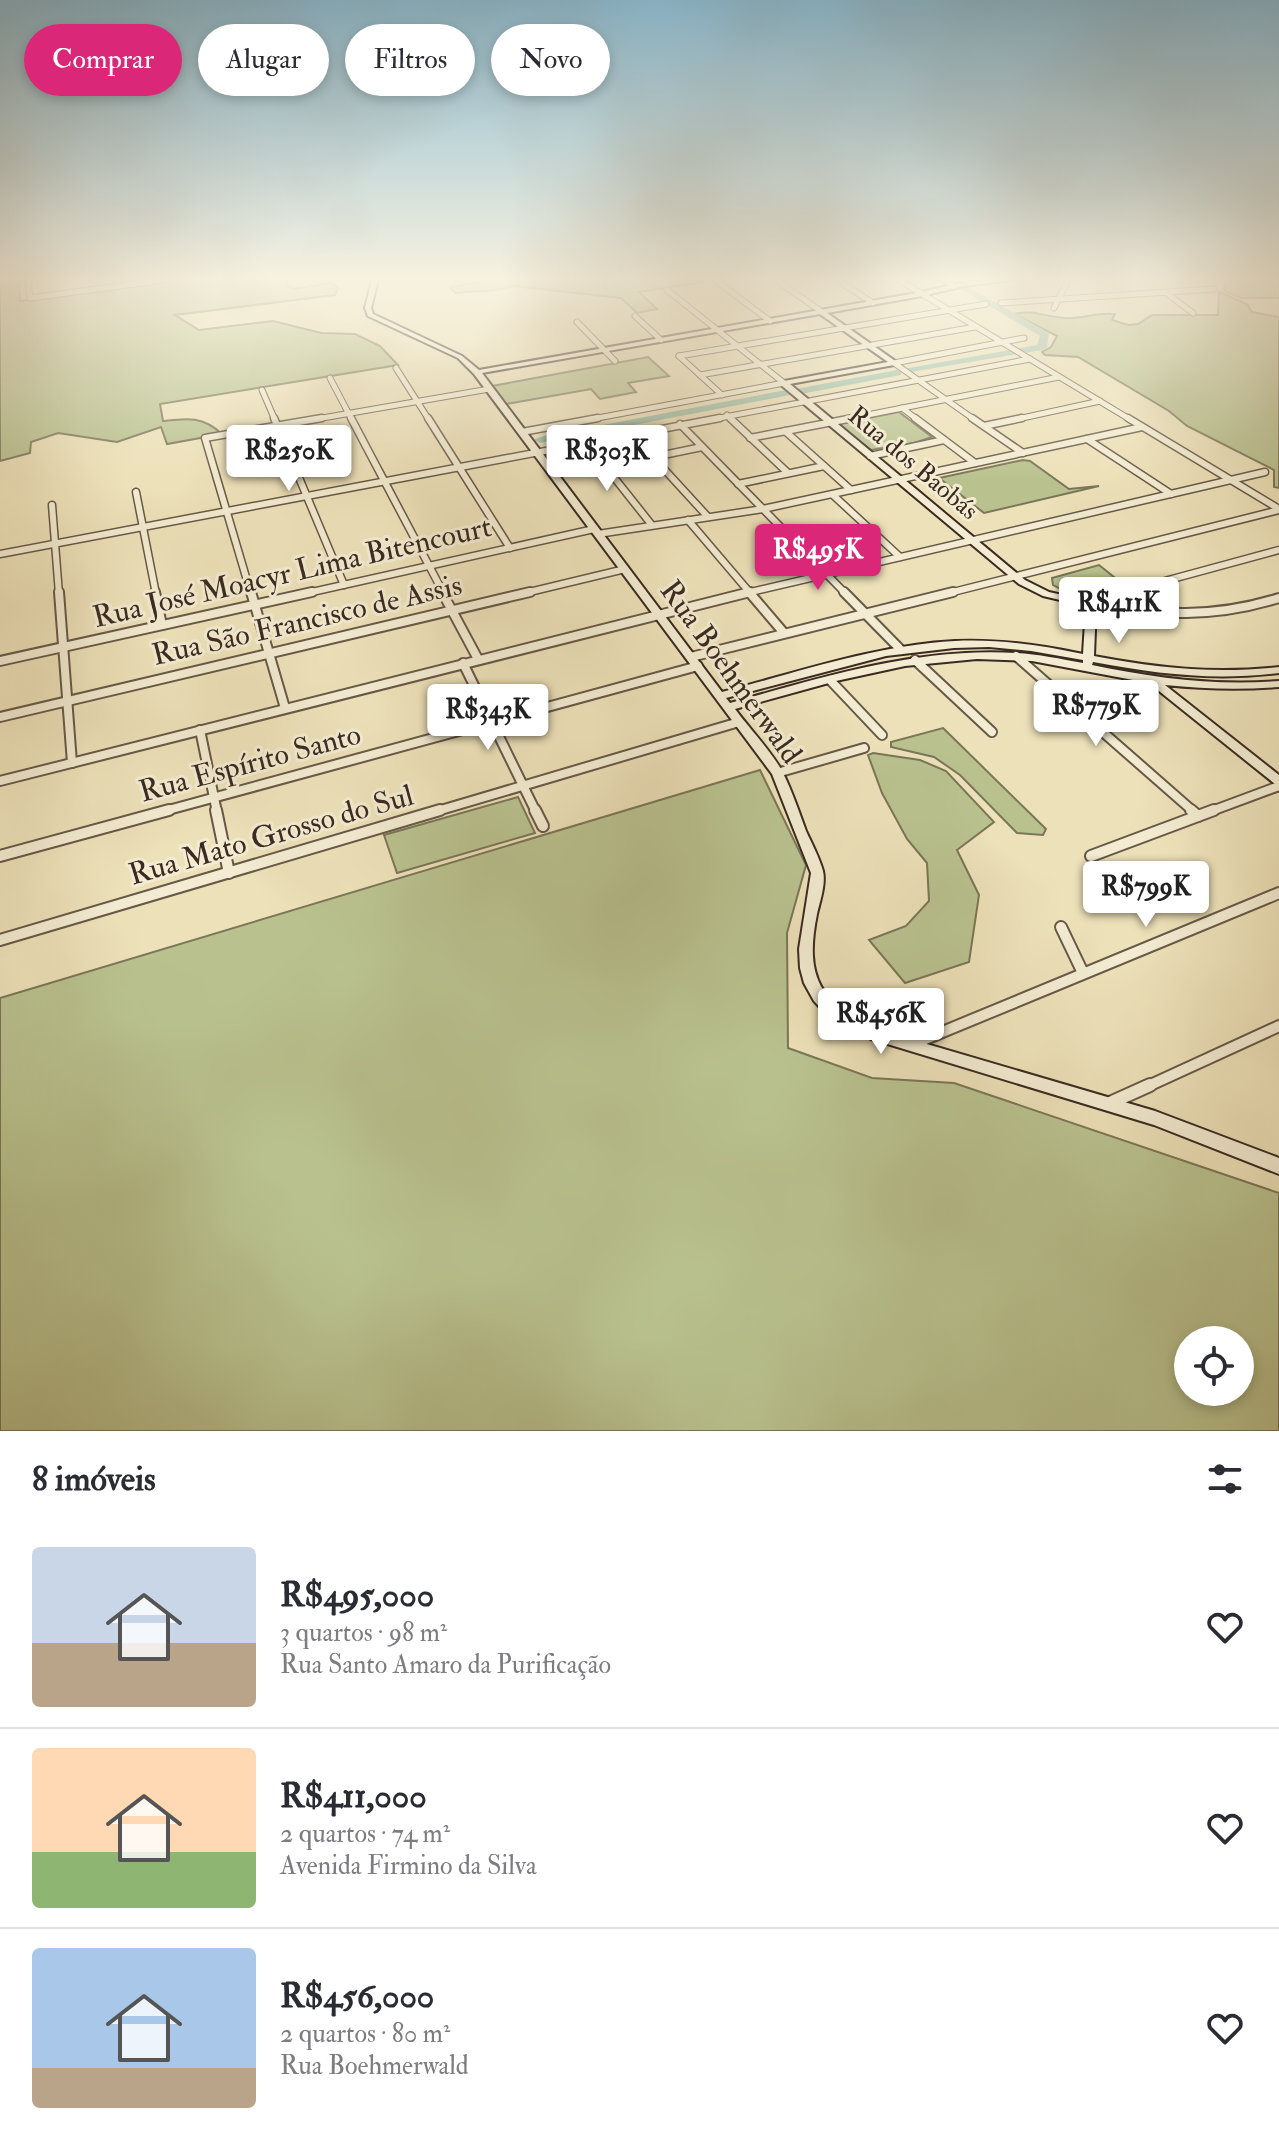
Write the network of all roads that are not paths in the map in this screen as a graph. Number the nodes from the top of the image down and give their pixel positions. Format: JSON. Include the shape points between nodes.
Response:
{"nodes":[{"id":1,"x":438,"y":347,"type":"edge"},
{"id":2,"x":601,"y":347,"type":"edge"},
{"id":3,"x":622,"y":347,"type":"edge"},
{"id":4,"x":732,"y":347,"type":"edge"},
{"id":5,"x":738,"y":347,"type":"edge"},
{"id":6,"x":866,"y":347,"type":"edge"},
{"id":7,"x":871,"y":347,"type":"edge"},
{"id":8,"x":977,"y":347,"type":"edge"},
{"id":9,"x":1010,"y":347,"type":"edge"},
{"id":10,"x":604,"y":350,"type":"junction"},
{"id":11,"x":1030,"y":359,"type":"junction"},
{"id":12,"x":615,"y":361,"type":"dead end"},
{"id":13,"x":894,"y":363,"type":"junction"},
{"id":14,"x":761,"y":365,"type":"junction"},
{"id":15,"x":396,"y":368,"type":"dead end"},
{"id":16,"x":477,"y":372,"type":"junction"},
{"id":17,"x":700,"y":375,"type":"junction"},
{"id":18,"x":1059,"y":377,"type":"junction"},
{"id":19,"x":330,"y":378,"type":"dead end"},
{"id":20,"x":917,"y":379,"type":"junction"},
{"id":21,"x":784,"y":383,"type":"junction"},
{"id":22,"x":489,"y":389,"type":"junction"},
{"id":23,"x":262,"y":390,"type":"dead end"},
{"id":24,"x":722,"y":395,"type":"junction"},
{"id":25,"x":946,"y":399,"type":"junction"},
{"id":26,"x":804,"y":401,"type":"junction"},
{"id":27,"x":1100,"y":401,"type":"junction"},
{"id":28,"x":417,"y":402,"type":"junction"},
{"id":29,"x":902,"y":408,"type":"junction"},
{"id":30,"x":348,"y":413,"type":"junction"},
{"id":31,"x":727,"y":415,"type":"junction"},
{"id":32,"x":830,"y":422,"type":"junction"},
{"id":33,"x":680,"y":424,"type":"junction"},
{"id":34,"x":277,"y":426,"type":"junction"},
{"id":35,"x":984,"y":426,"type":"junction"},
{"id":36,"x":1142,"y":427,"type":"junction"},
{"id":37,"x":785,"y":431,"type":"junction"},
{"id":38,"x":522,"y":432,"type":"junction"},
{"id":39,"x":750,"y":438,"type":"junction"},
{"id":40,"x":1087,"y":439,"type":"junction"},
{"id":41,"x":944,"y":440,"type":"junction"},
{"id":42,"x":586,"y":442,"type":"junction"},
{"id":43,"x":702,"y":447,"type":"junction"},
{"id":44,"x":536,"y":451,"type":"junction"},
{"id":45,"x":1023,"y":453,"type":"junction"},
{"id":46,"x":870,"y":456,"type":"junction"},
{"id":47,"x":653,"y":457,"type":"junction"},
{"id":48,"x":975,"y":463,"type":"junction"},
{"id":49,"x":458,"y":466,"type":"junction"},
{"id":50,"x":824,"y":466,"type":"junction"},
{"id":51,"x":605,"y":467,"type":"junction"},
{"id":52,"x":1265,"y":472,"type":"dead end"},
{"id":53,"x":788,"y":473,"type":"junction"},
{"id":54,"x":899,"y":480,"type":"junction"},
{"id":55,"x":1230,"y":480,"type":"junction"},
{"id":56,"x":384,"y":481,"type":"junction"},
{"id":57,"x":738,"y":484,"type":"junction"},
{"id":58,"x":851,"y":490,"type":"junction"},
{"id":59,"x":136,"y":492,"type":"dead end"},
{"id":60,"x":1171,"y":494,"type":"junction"},
{"id":61,"x":833,"y":495,"type":"junction"},
{"id":62,"x":307,"y":496,"type":"junction"},
{"id":63,"x":52,"y":505,"type":"dead end"},
{"id":64,"x":763,"y":509,"type":"junction"},
{"id":65,"x":1279,"y":510,"type":"edge"},
{"id":66,"x":227,"y":511,"type":"junction"},
{"id":67,"x":708,"y":517,"type":"junction"},
{"id":68,"x":688,"y":520,"type":"junction"},
{"id":69,"x":651,"y":524,"type":"junction"},
{"id":70,"x":143,"y":527,"type":"junction"},
{"id":71,"x":596,"y":531,"type":"junction"},
{"id":72,"x":971,"y":540,"type":"junction"},
{"id":73,"x":55,"y":544,"type":"junction"},
{"id":74,"x":510,"y":548,"type":"junction"},
{"id":75,"x":1279,"y":550,"type":"edge"},
{"id":76,"x":0,"y":554,"type":"edge"},
{"id":77,"x":900,"y":557,"type":"junction"},
{"id":78,"x":428,"y":566,"type":"junction"},
{"id":79,"x":625,"y":569,"type":"junction"},
{"id":80,"x":826,"y":574,"type":"junction"},
{"id":81,"x":1014,"y":576,"type":"junction"},
{"id":82,"x":344,"y":585,"type":"junction"},
{"id":83,"x":749,"y":592,"type":"junction"},
{"id":84,"x":1279,"y":598,"type":"edge"},
{"id":85,"x":1091,"y":604,"type":"junction"},
{"id":86,"x":254,"y":605,"type":"junction"},
{"id":87,"x":452,"y":610,"type":"junction"},
{"id":88,"x":658,"y":613,"type":"junction"},
{"id":89,"x":864,"y":613,"type":"junction"},
{"id":90,"x":162,"y":625,"type":"junction"},
{"id":91,"x":784,"y":633,"type":"junction"},
{"id":92,"x":63,"y":647,"type":"junction"},
{"id":93,"x":901,"y":650,"type":"junction"},
{"id":94,"x":269,"y":654,"type":"junction"},
{"id":95,"x":1016,"y":656,"type":"junction"},
{"id":96,"x":478,"y":659,"type":"junction"},
{"id":97,"x":914,"y":659,"type":"junction"},
{"id":98,"x":0,"y":661,"type":"edge"},
{"id":99,"x":694,"y":662,"type":"junction"},
{"id":100,"x":1088,"y":662,"type":"junction"},
{"id":101,"x":463,"y":663,"type":"junction"},
{"id":102,"x":1142,"y":668,"type":"junction"},
{"id":103,"x":1279,"y":670,"type":"edge"},
{"id":104,"x":830,"y":680,"type":"junction"},
{"id":105,"x":1152,"y":680,"type":"junction"},
{"id":106,"x":1279,"y":684,"type":"edge"},
{"id":107,"x":67,"y":701,"type":"junction"},
{"id":108,"x":724,"y":701,"type":"junction"},
{"id":109,"x":285,"y":708,"type":"junction"},
{"id":110,"x":0,"y":717,"type":"edge"},
{"id":111,"x":492,"y":722,"type":"junction"},
{"id":112,"x":739,"y":722,"type":"junction"},
{"id":113,"x":200,"y":730,"type":"junction"},
{"id":114,"x":992,"y":732,"type":"dead end"},
{"id":115,"x":882,"y":735,"type":"dead end"},
{"id":116,"x":864,"y":748,"type":"dead end"},
{"id":117,"x":72,"y":763,"type":"junction"},
{"id":118,"x":777,"y":773,"type":"junction"},
{"id":119,"x":0,"y":781,"type":"edge"},
{"id":120,"x":1279,"y":783,"type":"edge"},
{"id":121,"x":523,"y":786,"type":"junction"},
{"id":122,"x":214,"y":798,"type":"junction"},
{"id":123,"x":1198,"y":816,"type":"junction"},
{"id":124,"x":543,"y":826,"type":"dead end"},
{"id":125,"x":0,"y":856,"type":"edge"},
{"id":126,"x":1091,"y":856,"type":"dead end"},
{"id":127,"x":229,"y":873,"type":"junction"},
{"id":128,"x":1279,"y":893,"type":"edge"},
{"id":129,"x":1061,"y":927,"type":"dead end"},
{"id":130,"x":0,"y":940,"type":"edge"},
{"id":131,"x":1083,"y":973,"type":"junction"},
{"id":132,"x":1279,"y":1026,"type":"edge"},
{"id":133,"x":910,"y":1045,"type":"junction"},
{"id":134,"x":1109,"y":1104,"type":"junction"},
{"id":135,"x":1279,"y":1166,"type":"edge"}],
"edges":[{"from":1,"to":16,"type":"street","name":"Rua Boehmerwald"},
{"from":2,"to":10,"type":"street"},
{"from":3,"to":10,"type":"street"},
{"from":4,"to":17,"type":"street","via":[[679,356]]},
{"from":5,"to":14,"type":"street"},
{"from":6,"to":14,"type":"street"},
{"from":7,"to":13,"type":"street"},
{"from":8,"to":13,"type":"street"},
{"from":9,"to":11,"type":"street"},
{"from":10,"to":12,"type":"street"},
{"from":10,"to":16,"type":"street"},
{"from":11,"to":18,"type":"street"},
{"from":11,"to":20,"type":"street"},
{"from":13,"to":20,"type":"street"},
{"from":13,"to":21,"type":"street"},
{"from":14,"to":17,"type":"street"},
{"from":14,"to":21,"type":"street"},
{"from":15,"to":28,"type":"street"},
{"from":16,"to":22,"type":"street","name":"Rua Boehmerwald"},
{"from":17,"to":24,"type":"street"},
{"from":18,"to":25,"type":"street"},
{"from":18,"to":27,"type":"street"},
{"from":19,"to":30,"type":"street"},
{"from":20,"to":25,"type":"street"},
{"from":20,"to":26,"type":"street"},
{"from":21,"to":24,"type":"street"},
{"from":21,"to":26,"type":"street","name":"Rua dos Baobás"},
{"from":22,"to":28,"type":"street"},
{"from":22,"to":38,"type":"street","name":"Rua Boehmerwald"},
{"from":23,"to":34,"type":"street"},
{"from":24,"to":38,"type":"street"},
{"from":25,"to":29,"type":"street"},
{"from":25,"to":35,"type":"street"},
{"from":26,"to":31,"type":"street"},
{"from":26,"to":32,"type":"street","name":"Rua dos Baobás"},
{"from":27,"to":35,"type":"street"},
{"from":27,"to":36,"type":"street"},
{"from":28,"to":30,"type":"street"},
{"from":28,"to":49,"type":"street"},
{"from":29,"to":32,"type":"street"},
{"from":29,"to":41,"type":"street"},
{"from":30,"to":34,"type":"street"},
{"from":30,"to":56,"type":"street"},
{"from":31,"to":33,"type":"street"},
{"from":31,"to":39,"type":"street"},
{"from":32,"to":37,"type":"street"},
{"from":32,"to":46,"type":"street","name":"Rua dos Baobás"},
{"from":33,"to":42,"type":"street"},
{"from":33,"to":43,"type":"street"},
{"from":34,"to":62,"type":"street"},
{"from":34,"to":66,"type":"street","via":[[205,438]]},
{"from":35,"to":45,"type":"street"},
{"from":36,"to":40,"type":"street","name":"Rua José Moacyr Lima Bitencourt"},
{"from":36,"to":55,"type":"street"},
{"from":37,"to":39,"type":"street"},
{"from":37,"to":50,"type":"street"},
{"from":38,"to":44,"type":"street","name":"Rua Boehmerwald"},
{"from":39,"to":53,"type":"street"},
{"from":40,"to":45,"type":"street","name":"Rua José Moacyr Lima Bitencourt"},
{"from":40,"to":60,"type":"street"},
{"from":41,"to":46,"type":"street"},
{"from":41,"to":48,"type":"street"},
{"from":42,"to":44,"type":"street"},
{"from":42,"to":51,"type":"street"},
{"from":43,"to":47,"type":"street"},
{"from":43,"to":57,"type":"street"},
{"from":44,"to":49,"type":"street"},
{"from":44,"to":71,"type":"street","name":"Rua Boehmerwald"},
{"from":45,"to":48,"type":"street","name":"Rua José Moacyr Lima Bitencourt"},
{"from":46,"to":54,"type":"street","name":"Rua dos Baobás"},
{"from":47,"to":51,"type":"street"},
{"from":47,"to":67,"type":"street"},
{"from":48,"to":54,"type":"street","name":"Rua José Moacyr Lima Bitencourt"},
{"from":49,"to":56,"type":"street"},
{"from":49,"to":74,"type":"street"},
{"from":50,"to":53,"type":"street"},
{"from":50,"to":58,"type":"street"},
{"from":51,"to":69,"type":"street"},
{"from":52,"to":55,"type":"street"},
{"from":53,"to":57,"type":"street"},
{"from":54,"to":58,"type":"street","name":"Rua José Moacyr Lima Bitencourt"},
{"from":54,"to":72,"type":"street","name":"Rua dos Baobás"},
{"from":55,"to":60,"type":"street"},
{"from":55,"to":65,"type":"street"},
{"from":56,"to":62,"type":"street"},
{"from":56,"to":78,"type":"street"},
{"from":57,"to":64,"type":"street"},
{"from":58,"to":61,"type":"street","name":"Rua José Moacyr Lima Bitencourt"},
{"from":59,"to":70,"type":"street"},
{"from":60,"to":72,"type":"street"},
{"from":61,"to":64,"type":"street","name":"Rua José Moacyr Lima Bitencourt"},
{"from":61,"to":77,"type":"street"},
{"from":62,"to":66,"type":"street"},
{"from":62,"to":82,"type":"street"},
{"from":63,"to":73,"type":"street"},
{"from":64,"to":67,"type":"street","name":"Rua José Moacyr Lima Bitencourt"},
{"from":64,"to":80,"type":"street"},
{"from":65,"to":81,"type":"street","name":"Rua Espírito Santo"},
{"from":66,"to":70,"type":"street"},
{"from":66,"to":86,"type":"street"},
{"from":67,"to":68,"type":"street","name":"Rua José Moacyr Lima Bitencourt"},
{"from":68,"to":69,"type":"street","name":"Rua José Moacyr Lima Bitencourt"},
{"from":68,"to":83,"type":"street"},
{"from":69,"to":71,"type":"street","name":"Rua José Moacyr Lima Bitencourt"},
{"from":70,"to":73,"type":"street"},
{"from":70,"to":90,"type":"street"},
{"from":71,"to":74,"type":"street","name":"Rua José Moacyr Lima Bitencourt"},
{"from":71,"to":79,"type":"street","name":"Rua Boehmerwald"},
{"from":72,"to":77,"type":"street"},
{"from":72,"to":81,"type":"street","name":"Rua dos Baobás"},
{"from":73,"to":76,"type":"street"},
{"from":73,"to":92,"type":"street"},
{"from":74,"to":78,"type":"street","name":"Rua José Moacyr Lima Bitencourt"},
{"from":75,"to":85,"type":"street"},
{"from":77,"to":80,"type":"street"},
{"from":78,"to":82,"type":"street","name":"Rua José Moacyr Lima Bitencourt"},
{"from":78,"to":87,"type":"street"},
{"from":79,"to":87,"type":"street","name":"Rua São Francisco de Assis"},
{"from":79,"to":88,"type":"street","name":"Rua Boehmerwald"},
{"from":80,"to":83,"type":"street"},
{"from":80,"to":89,"type":"street"},
{"from":81,"to":85,"type":"street","name":"Rua dos Baobás","via":[[1046,594]]},
{"from":81,"to":89,"type":"street","name":"Rua Espírito Santo"},
{"from":82,"to":86,"type":"street","name":"Rua José Moacyr Lima Bitencourt"},
{"from":83,"to":88,"type":"street"},
{"from":83,"to":91,"type":"street"},
{"from":84,"to":85,"type":"street","via":[[1199,617]]},
{"from":85,"to":100,"type":"street"},
{"from":86,"to":90,"type":"street","name":"Rua José Moacyr Lima Bitencourt"},
{"from":86,"to":94,"type":"street"},
{"from":87,"to":94,"type":"street","name":"Rua São Francisco de Assis"},
{"from":87,"to":96,"type":"street"},
{"from":88,"to":96,"type":"street"},
{"from":88,"to":99,"type":"street","name":"Rua Boehmerwald"},
{"from":89,"to":91,"type":"street","name":"Rua Espírito Santo"},
{"from":89,"to":93,"type":"street"},
{"from":90,"to":92,"type":"street","name":"Rua José Moacyr Lima Bitencourt"},
{"from":91,"to":99,"type":"street","name":"Rua Espírito Santo"},
{"from":92,"to":98,"type":"street","name":"Rua José Moacyr Lima Bitencourt"},
{"from":92,"to":107,"type":"street"},
{"from":93,"to":100,"type":"street","via":[[991,644]]},
{"from":93,"to":108,"type":"street"},
{"from":94,"to":107,"type":"street","name":"Rua São Francisco de Assis"},
{"from":94,"to":109,"type":"street"},
{"from":95,"to":97,"type":"street"},
{"from":95,"to":100,"type":"street"},
{"from":95,"to":123,"type":"street"},
{"from":96,"to":101,"type":"street"},
{"from":97,"to":104,"type":"street"},
{"from":97,"to":114,"type":"street"},
{"from":99,"to":108,"type":"street","name":"Rua Boehmerwald"},
{"from":99,"to":111,"type":"street","name":"Rua Espírito Santo"},
{"from":100,"to":102,"type":"street"},
{"from":100,"to":105,"type":"street"},
{"from":101,"to":109,"type":"street"},
{"from":101,"to":111,"type":"street"},
{"from":102,"to":103,"type":"street","via":[[1215,674]]},
{"from":102,"to":105,"type":"street"},
{"from":104,"to":108,"type":"street"},
{"from":104,"to":115,"type":"street"},
{"from":105,"to":106,"type":"street"},
{"from":105,"to":120,"type":"street"},
{"from":107,"to":110,"type":"street","name":"Rua São Francisco de Assis"},
{"from":107,"to":117,"type":"street"},
{"from":108,"to":112,"type":"street","name":"Rua Boehmerwald"},
{"from":109,"to":113,"type":"street"},
{"from":111,"to":121,"type":"street"},
{"from":111,"to":122,"type":"street","name":"Rua Espírito Santo"},
{"from":112,"to":118,"type":"street","name":"Rua Boehmerwald"},
{"from":112,"to":121,"type":"street","name":"Rua Mato Grosso do Sul"},
{"from":113,"to":117,"type":"street"},
{"from":113,"to":122,"type":"street"},
{"from":116,"to":118,"type":"street"},
{"from":117,"to":119,"type":"street"},
{"from":118,"to":133,"type":"street","name":"Rua Boehmerwald","via":[[817,873],[806,945],[809,979],[822,1004],[841,1019]]},
{"from":120,"to":123,"type":"street"},
{"from":121,"to":124,"type":"street"},
{"from":121,"to":127,"type":"street","name":"Rua Mato Grosso do Sul"},
{"from":122,"to":125,"type":"street","name":"Rua Espírito Santo"},
{"from":122,"to":127,"type":"street"},
{"from":123,"to":126,"type":"street"},
{"from":127,"to":130,"type":"street","name":"Rua Mato Grosso do Sul"},
{"from":128,"to":131,"type":"street"},
{"from":129,"to":131,"type":"street"},
{"from":131,"to":133,"type":"street"},
{"from":132,"to":134,"type":"street"},
{"from":133,"to":134,"type":"street","name":"Rua Boehmerwald"},
{"from":134,"to":135,"type":"street","name":"Rua Boehmerwald"}]}
